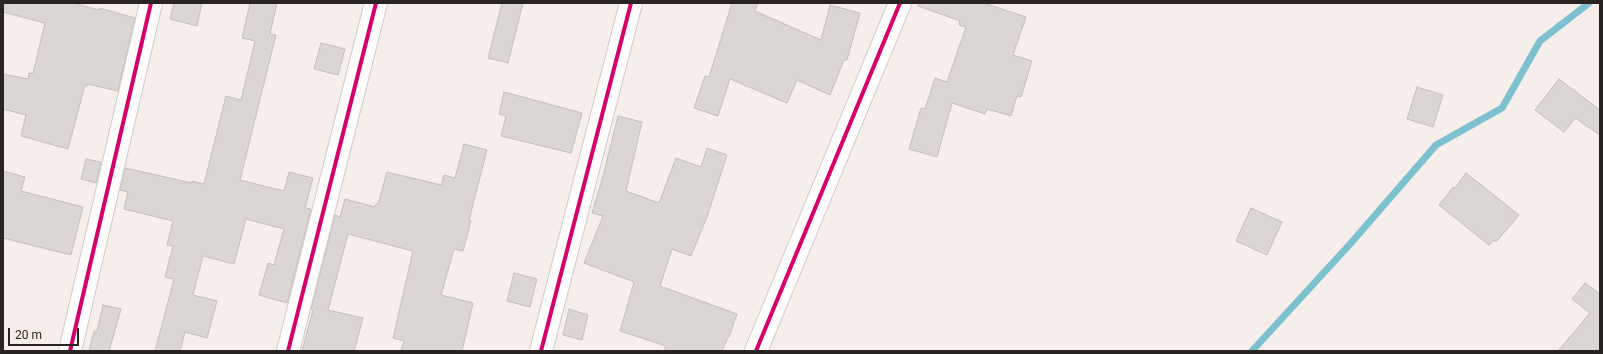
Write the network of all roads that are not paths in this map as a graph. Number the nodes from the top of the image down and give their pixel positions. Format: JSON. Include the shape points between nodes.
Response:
{"nodes":[{"id":1,"x":151,"y":3,"type":"edge"},
{"id":2,"x":376,"y":3,"type":"edge"},
{"id":3,"x":631,"y":3,"type":"edge"},
{"id":4,"x":900,"y":3,"type":"edge"},
{"id":5,"x":70,"y":351,"type":"edge"},
{"id":6,"x":288,"y":351,"type":"edge"},
{"id":7,"x":541,"y":351,"type":"edge"},
{"id":8,"x":756,"y":351,"type":"edge"}],
"edges":[{"from":1,"to":5,"type":"street"},
{"from":2,"to":6,"type":"street"},
{"from":3,"to":7,"type":"street"},
{"from":4,"to":8,"type":"street"}]}
